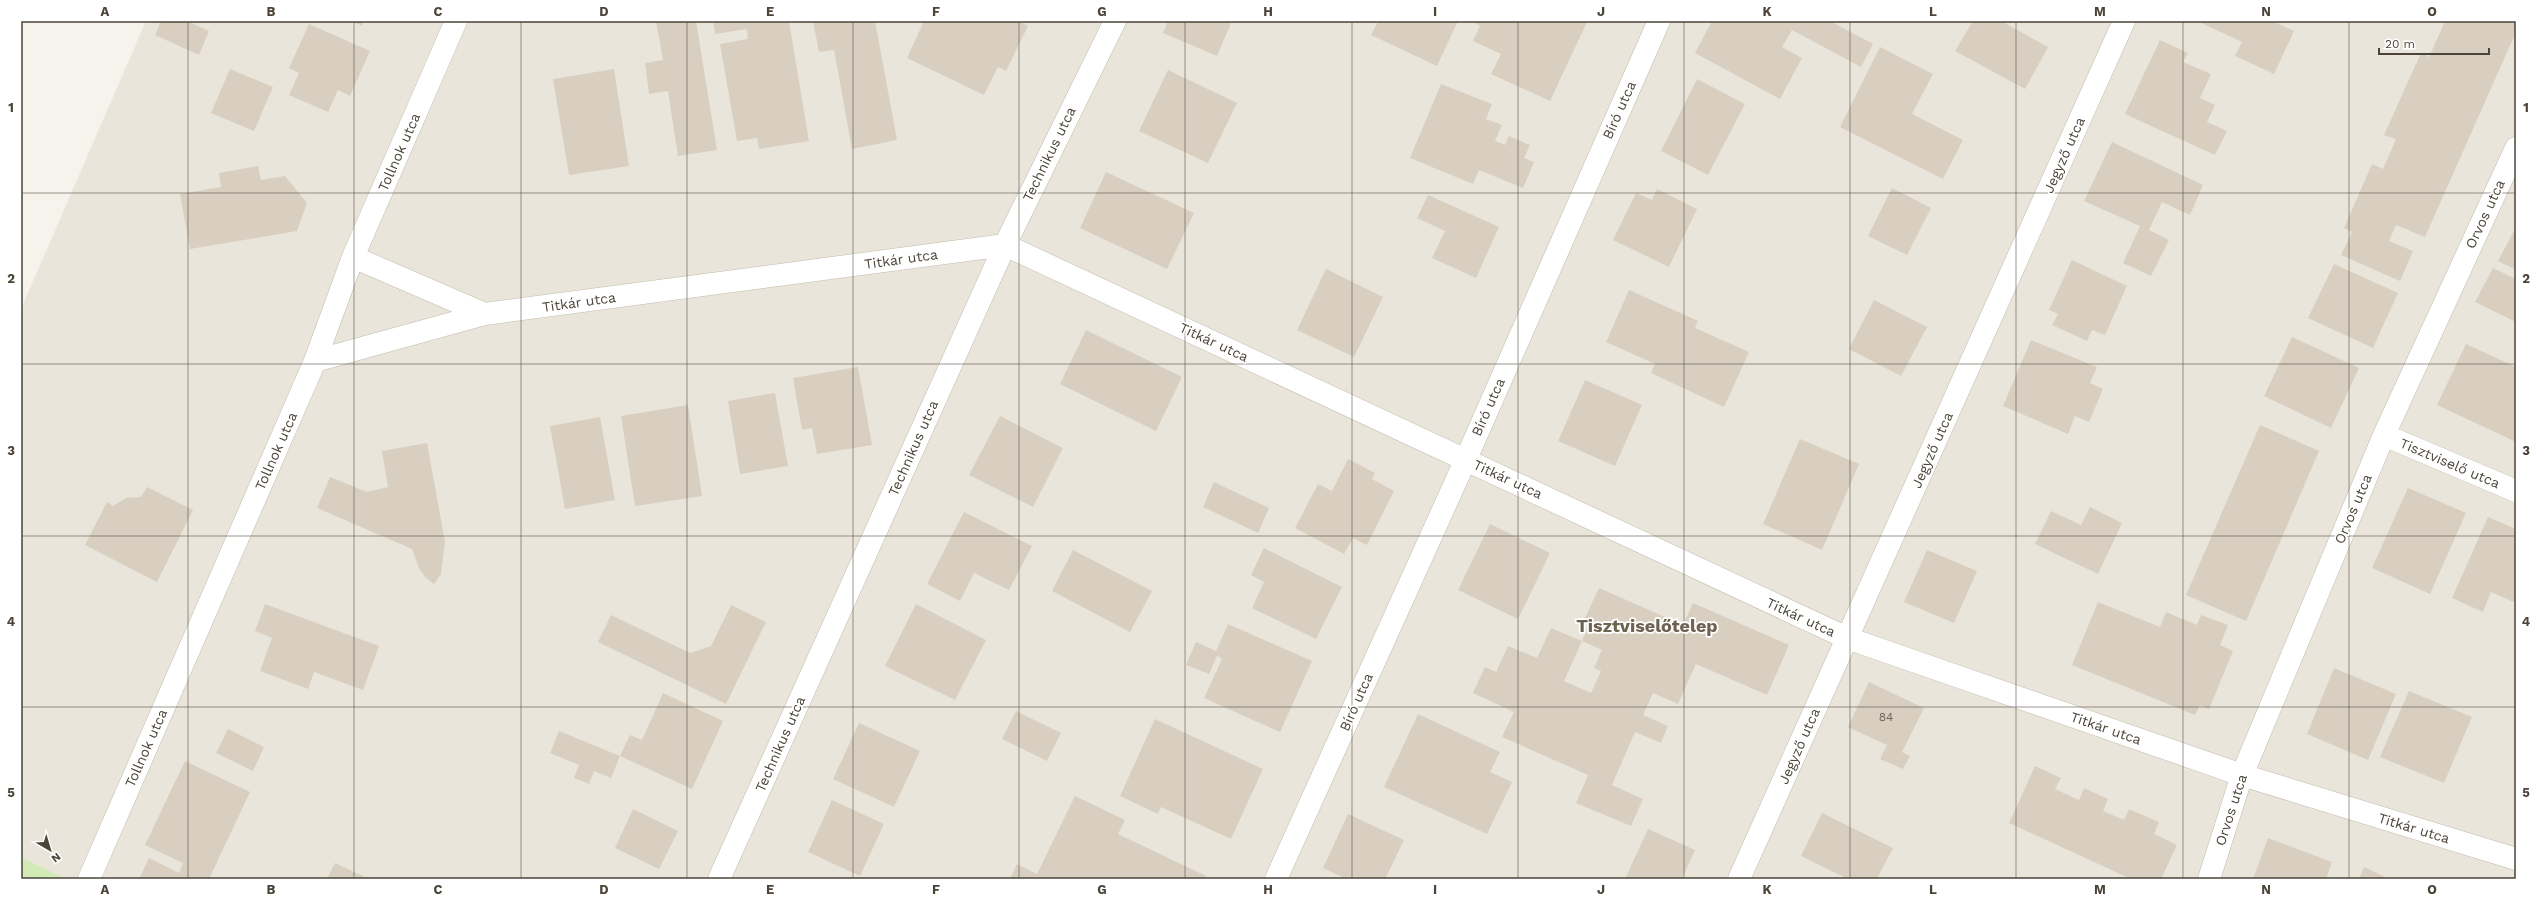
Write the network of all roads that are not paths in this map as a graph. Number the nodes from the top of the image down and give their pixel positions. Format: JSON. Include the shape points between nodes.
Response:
{"nodes":[{"id":1,"x":456,"y":21,"type":"edge"},
{"id":2,"x":1115,"y":21,"type":"edge"},
{"id":3,"x":1659,"y":21,"type":"edge"},
{"id":4,"x":2124,"y":21,"type":"edge"},
{"id":5,"x":2515,"y":153,"type":"edge"},
{"id":6,"x":1005,"y":245,"type":"junction"},
{"id":7,"x":353,"y":257,"type":"junction"},
{"id":8,"x":485,"y":314,"type":"junction"},
{"id":9,"x":315,"y":361,"type":"junction"},
{"id":10,"x":2384,"y":435,"type":"junction"},
{"id":11,"x":1466,"y":459,"type":"junction"},
{"id":12,"x":2516,"y":491,"type":"edge"},
{"id":13,"x":1847,"y":638,"type":"junction"},
{"id":14,"x":2242,"y":775,"type":"junction"},
{"id":15,"x":2516,"y":859,"type":"edge"},
{"id":16,"x":88,"y":879,"type":"edge"},
{"id":17,"x":719,"y":879,"type":"edge"},
{"id":18,"x":1276,"y":879,"type":"edge"},
{"id":19,"x":1739,"y":879,"type":"edge"},
{"id":20,"x":2209,"y":879,"type":"edge"}],
"edges":[{"from":1,"to":7,"type":"street","name":"Tollnok utca"},
{"from":2,"to":6,"type":"street","name":"Technikus utca"},
{"from":3,"to":11,"type":"street","name":"Bíró utca"},
{"from":4,"to":13,"type":"street","name":"Jegyző utca"},
{"from":5,"to":10,"type":"street","name":"Orvos utca"},
{"from":6,"to":8,"type":"street","name":"Titkár utca"},
{"from":6,"to":11,"type":"street","name":"Titkár utca"},
{"from":6,"to":17,"type":"street","name":"Technikus utca"},
{"from":7,"to":8,"type":"street"},
{"from":7,"to":9,"type":"street","name":"Tollnok utca"},
{"from":8,"to":9,"type":"street","name":"Titkár utca"},
{"from":9,"to":16,"type":"street","name":"Tollnok utca"},
{"from":10,"to":12,"type":"street","name":"Tisztviselő utca"},
{"from":10,"to":14,"type":"street","name":"Orvos utca"},
{"from":11,"to":13,"type":"street","name":"Titkár utca"},
{"from":11,"to":18,"type":"street","name":"Bíró utca"},
{"from":13,"to":14,"type":"street","name":"Titkár utca"},
{"from":13,"to":19,"type":"street","name":"Jegyző utca"},
{"from":14,"to":15,"type":"street","name":"Titkár utca"},
{"from":14,"to":20,"type":"street","name":"Orvos utca"}]}
